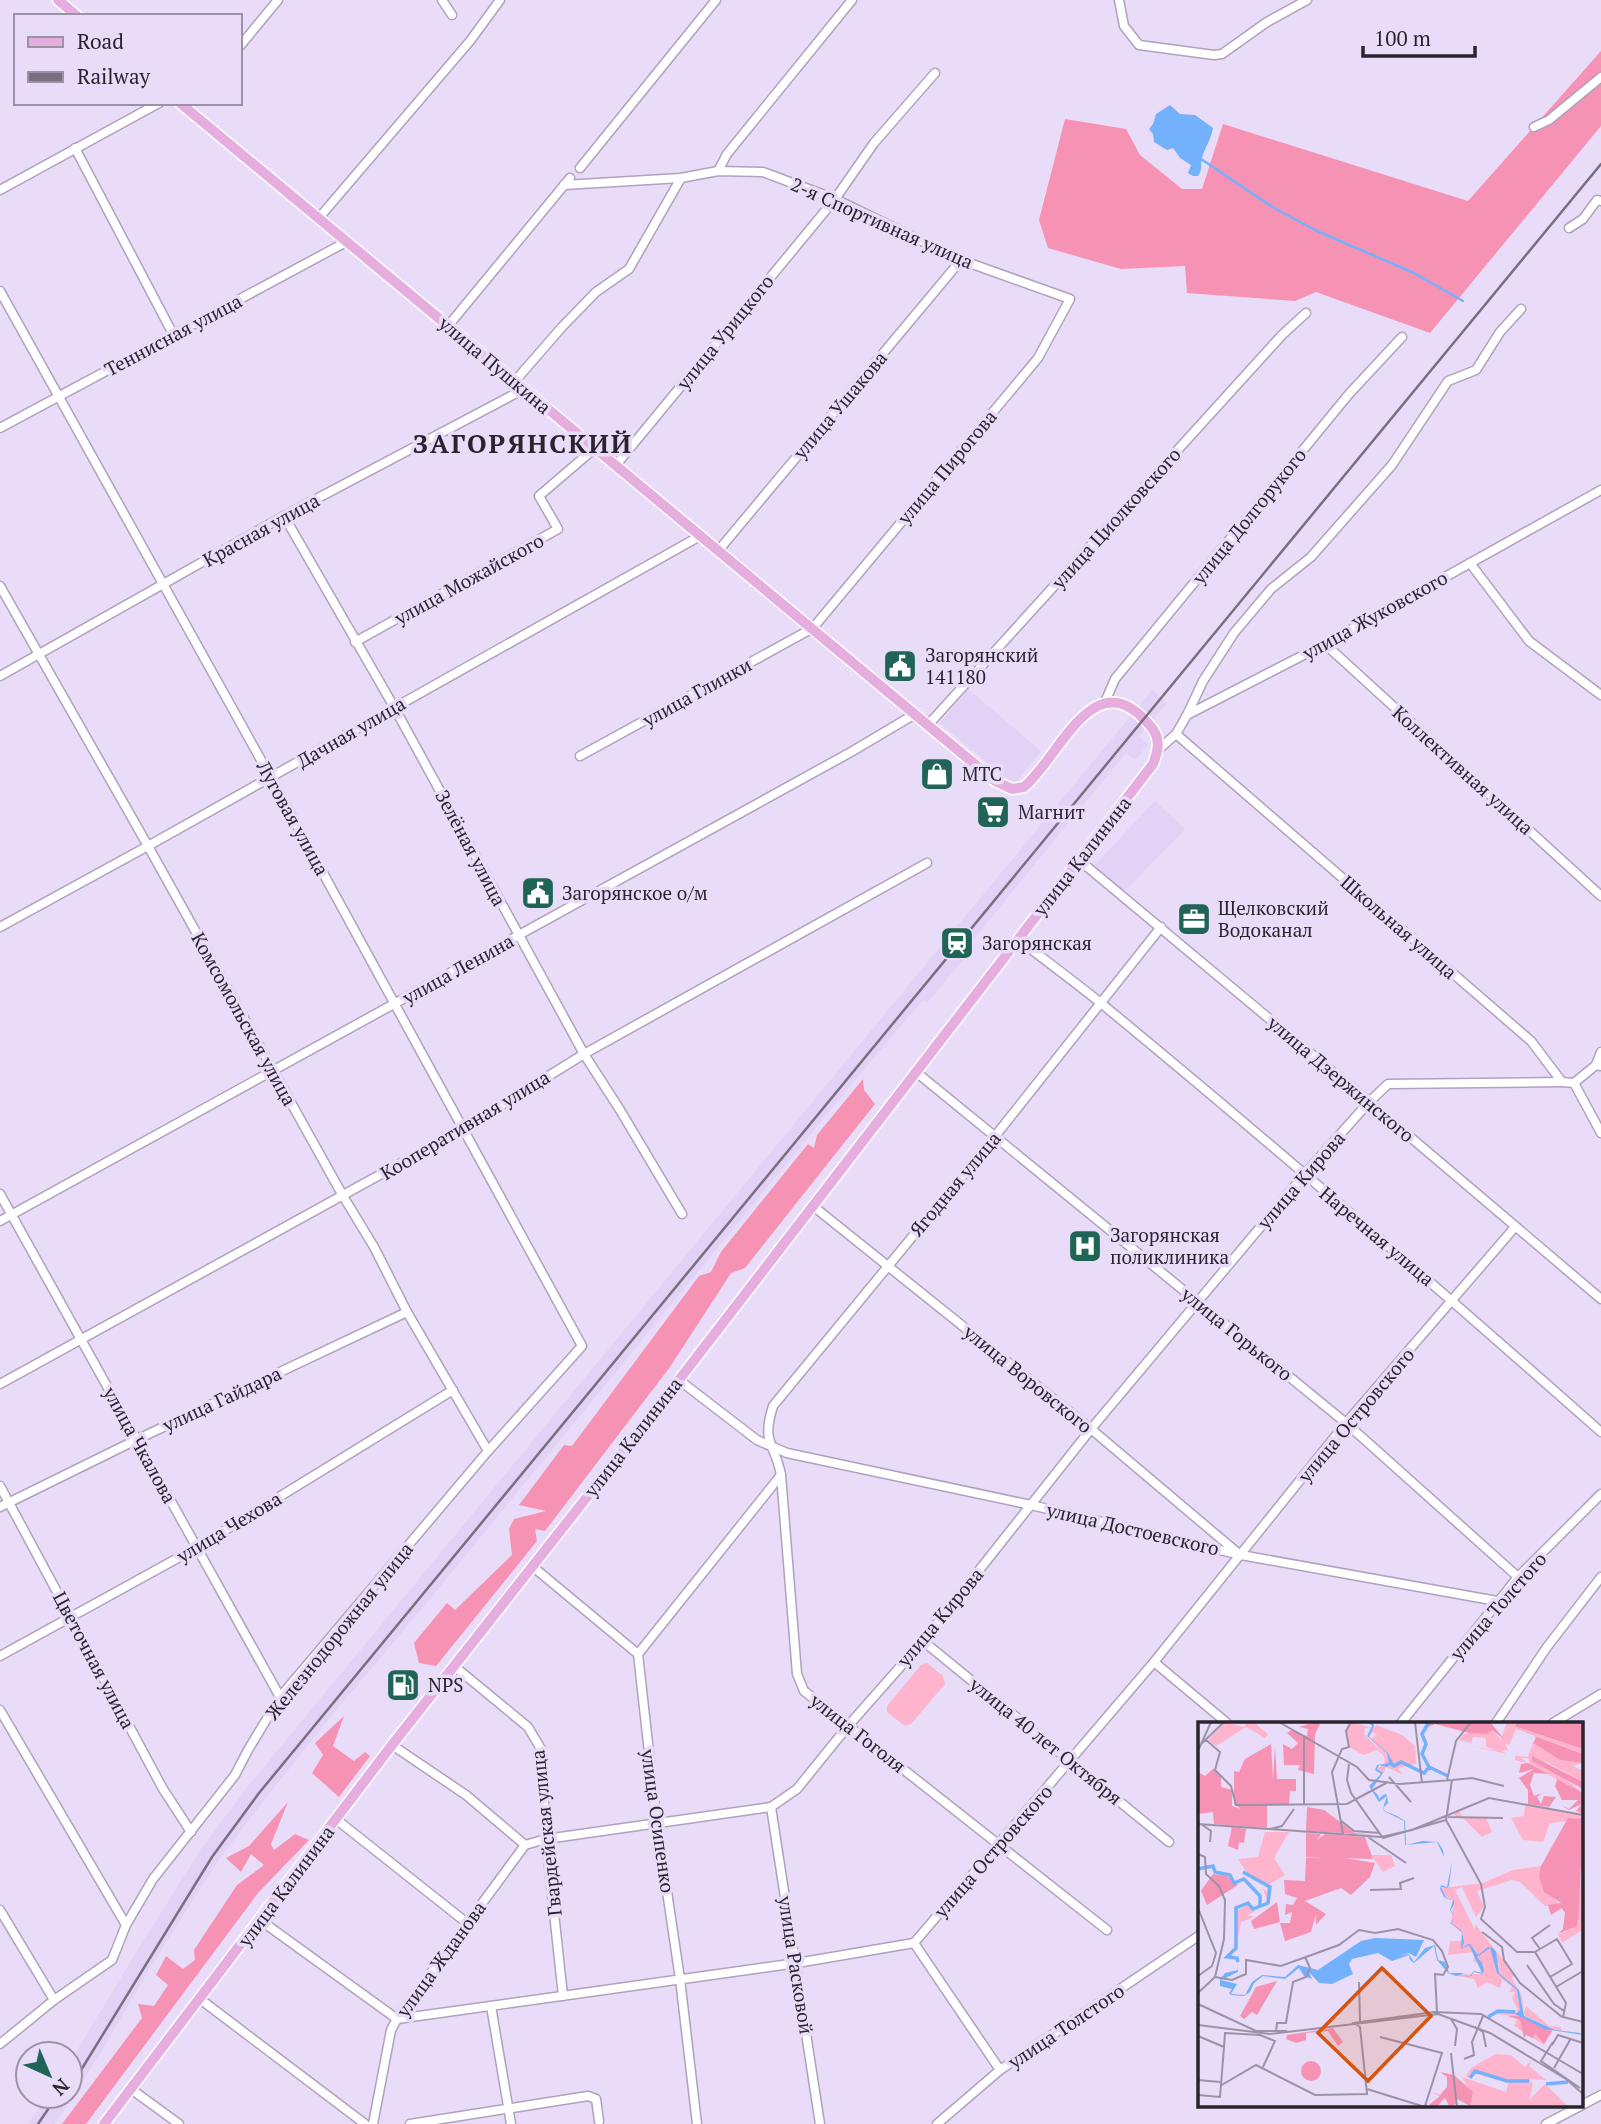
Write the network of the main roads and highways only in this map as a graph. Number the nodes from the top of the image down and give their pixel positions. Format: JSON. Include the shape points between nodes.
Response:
{"nodes":[{"id":1,"x":62,"y":1,"type":"edge"},
{"id":2,"x":75,"y":14,"type":"edge"},
{"id":3,"x":187,"y":105,"type":"edge"},
{"id":4,"x":1005,"y":787,"type":"joint"},
{"id":5,"x":104,"y":2124,"type":"edge"}],
"edges":[{"from":1,"to":2,"type":"main road"},
{"from":3,"to":4,"type":"main road","name":"улица Пушкина","via":[[318,219]]},
{"from":4,"to":5,"type":"main road","name":"улица Калинина","via":[[1017,789],[1029,782],[1080,719],[1105,702],[1126,707],[1157,737],[1159,749],[1153,764]]}]}
